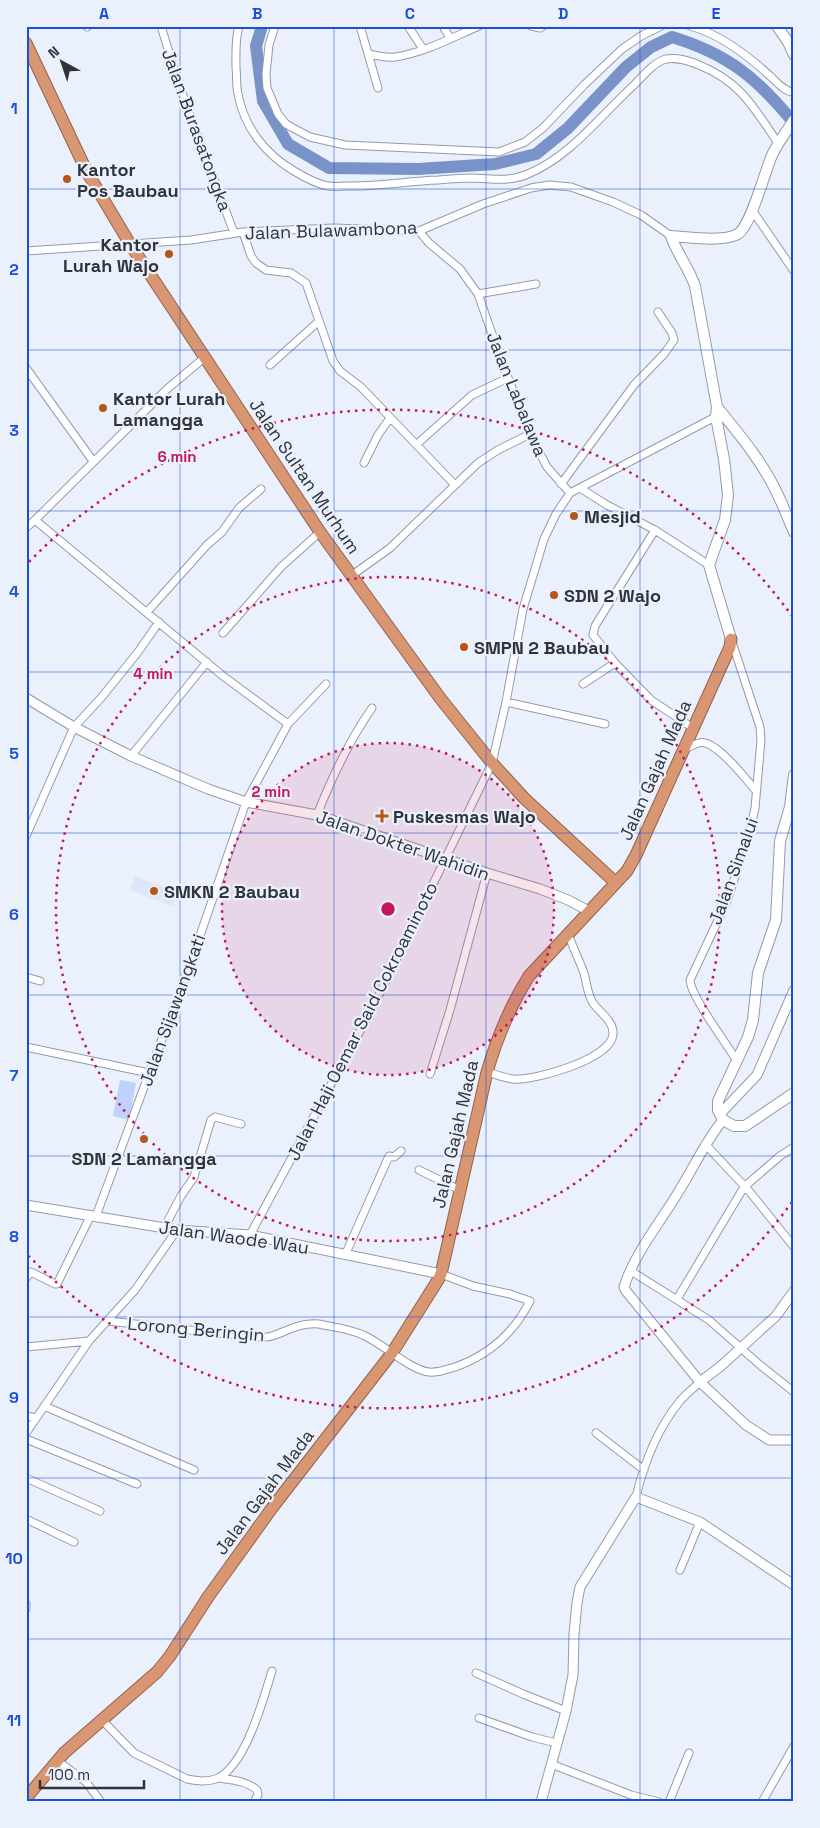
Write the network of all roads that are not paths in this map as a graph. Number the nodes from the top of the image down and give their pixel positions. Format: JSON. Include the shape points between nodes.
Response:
{"nodes":[{"id":1,"x":161,"y":26,"type":"edge"},
{"id":2,"x":239,"y":26,"type":"edge"},
{"id":3,"x":275,"y":26,"type":"edge"},
{"id":4,"x":360,"y":26,"type":"edge"},
{"id":5,"x":408,"y":26,"type":"edge"},
{"id":6,"x":444,"y":26,"type":"edge"},
{"id":7,"x":479,"y":26,"type":"edge"},
{"id":8,"x":531,"y":26,"type":"edge"},
{"id":9,"x":543,"y":26,"type":"edge"},
{"id":10,"x":661,"y":26,"type":"edge"},
{"id":11,"x":690,"y":26,"type":"edge"},
{"id":12,"x":777,"y":26,"type":"edge"},
{"id":13,"x":450,"y":38,"type":"junction"},
{"id":14,"x":26,"y":43,"type":"edge"},
{"id":15,"x":423,"y":49,"type":"junction"},
{"id":16,"x":368,"y":54,"type":"junction"},
{"id":17,"x":794,"y":55,"type":"edge"},
{"id":18,"x":378,"y":88,"type":"dead end"},
{"id":19,"x":794,"y":92,"type":"edge"},
{"id":20,"x":791,"y":124,"type":"edge"},
{"id":21,"x":778,"y":143,"type":"junction"},
{"id":22,"x":752,"y":210,"type":"junction"},
{"id":23,"x":419,"y":231,"type":"junction"},
{"id":24,"x":243,"y":232,"type":"junction"},
{"id":25,"x":234,"y":233,"type":"junction"},
{"id":26,"x":671,"y":236,"type":"junction"},
{"id":27,"x":130,"y":244,"type":"junction"},
{"id":28,"x":26,"y":251,"type":"edge"},
{"id":29,"x":794,"y":271,"type":"edge"},
{"id":30,"x":536,"y":284,"type":"dead end"},
{"id":31,"x":478,"y":294,"type":"junction"},
{"id":32,"x":658,"y":312,"type":"dead end"},
{"id":33,"x":318,"y":321,"type":"junction"},
{"id":34,"x":204,"y":358,"type":"junction"},
{"id":35,"x":270,"y":365,"type":"dead end"},
{"id":36,"x":26,"y":368,"type":"edge"},
{"id":37,"x":508,"y":378,"type":"junction"},
{"id":38,"x":718,"y":413,"type":"junction"},
{"id":39,"x":390,"y":418,"type":"junction"},
{"id":40,"x":530,"y":434,"type":"junction"},
{"id":41,"x":417,"y":444,"type":"junction"},
{"id":42,"x":93,"y":461,"type":"junction"},
{"id":43,"x":364,"y":463,"type":"dead end"},
{"id":44,"x":455,"y":484,"type":"junction"},
{"id":45,"x":561,"y":484,"type":"junction"},
{"id":46,"x":580,"y":488,"type":"junction"},
{"id":47,"x":261,"y":489,"type":"dead end"},
{"id":48,"x":570,"y":493,"type":"junction"},
{"id":49,"x":35,"y":520,"type":"junction"},
{"id":50,"x":26,"y":528,"type":"edge"},
{"id":51,"x":655,"y":530,"type":"junction"},
{"id":52,"x":320,"y":532,"type":"junction"},
{"id":53,"x":794,"y":532,"type":"edge"},
{"id":54,"x":709,"y":565,"type":"junction"},
{"id":55,"x":351,"y":576,"type":"junction"},
{"id":56,"x":147,"y":612,"type":"junction"},
{"id":57,"x":159,"y":622,"type":"junction"},
{"id":58,"x":223,"y":633,"type":"dead end"},
{"id":59,"x":730,"y":639,"type":"junction"},
{"id":60,"x":208,"y":662,"type":"junction"},
{"id":61,"x":615,"y":662,"type":"junction"},
{"id":62,"x":326,"y":684,"type":"dead end"},
{"id":63,"x":583,"y":684,"type":"dead end"},
{"id":64,"x":26,"y":698,"type":"edge"},
{"id":65,"x":506,"y":702,"type":"junction"},
{"id":66,"x":372,"y":708,"type":"dead end"},
{"id":67,"x":288,"y":724,"type":"junction"},
{"id":68,"x":604,"y":724,"type":"dead end"},
{"id":69,"x":74,"y":727,"type":"junction"},
{"id":70,"x":693,"y":728,"type":"junction"},
{"id":71,"x":683,"y":750,"type":"junction"},
{"id":72,"x":131,"y":756,"type":"junction"},
{"id":73,"x":492,"y":763,"type":"junction"},
{"id":74,"x":794,"y":775,"type":"edge"},
{"id":75,"x":756,"y":791,"type":"junction"},
{"id":76,"x":246,"y":802,"type":"junction"},
{"id":77,"x":317,"y":815,"type":"junction"},
{"id":78,"x":26,"y":836,"type":"edge"},
{"id":79,"x":446,"y":859,"type":"junction"},
{"id":80,"x":486,"y":874,"type":"junction"},
{"id":81,"x":616,"y":883,"type":"junction"},
{"id":82,"x":589,"y":911,"type":"junction"},
{"id":83,"x":568,"y":934,"type":"junction"},
{"id":84,"x":26,"y":977,"type":"edge"},
{"id":85,"x":40,"y":981,"type":"dead end"},
{"id":86,"x":794,"y":990,"type":"edge"},
{"id":87,"x":26,"y":1047,"type":"edge"},
{"id":88,"x":737,"y":1061,"type":"junction"},
{"id":89,"x":149,"y":1072,"type":"junction"},
{"id":90,"x":487,"y":1072,"type":"junction"},
{"id":91,"x":430,"y":1074,"type":"dead end"},
{"id":92,"x":794,"y":1093,"type":"edge"},
{"id":93,"x":722,"y":1117,"type":"junction"},
{"id":94,"x":241,"y":1124,"type":"dead end"},
{"id":95,"x":705,"y":1144,"type":"junction"},
{"id":96,"x":794,"y":1147,"type":"edge"},
{"id":97,"x":401,"y":1151,"type":"dead end"},
{"id":98,"x":420,"y":1170,"type":"dead end"},
{"id":99,"x":744,"y":1188,"type":"junction"},
{"id":100,"x":460,"y":1190,"type":"junction"},
{"id":101,"x":26,"y":1205,"type":"edge"},
{"id":102,"x":93,"y":1216,"type":"junction"},
{"id":103,"x":164,"y":1228,"type":"junction"},
{"id":104,"x":177,"y":1230,"type":"junction"},
{"id":105,"x":250,"y":1235,"type":"junction"},
{"id":106,"x":794,"y":1246,"type":"edge"},
{"id":107,"x":346,"y":1253,"type":"junction"},
{"id":108,"x":631,"y":1271,"type":"junction"},
{"id":109,"x":441,"y":1274,"type":"junction"},
{"id":110,"x":26,"y":1278,"type":"edge"},
{"id":111,"x":794,"y":1290,"type":"edge"},
{"id":112,"x":677,"y":1299,"type":"junction"},
{"id":113,"x":108,"y":1321,"type":"junction"},
{"id":114,"x":88,"y":1341,"type":"junction"},
{"id":115,"x":26,"y":1347,"type":"edge"},
{"id":116,"x":741,"y":1348,"type":"junction"},
{"id":117,"x":392,"y":1353,"type":"junction"},
{"id":118,"x":700,"y":1382,"type":"junction"},
{"id":119,"x":794,"y":1392,"type":"edge"},
{"id":120,"x":44,"y":1406,"type":"junction"},
{"id":121,"x":26,"y":1416,"type":"edge"},
{"id":122,"x":36,"y":1418,"type":"junction"},
{"id":123,"x":596,"y":1432,"type":"dead end"},
{"id":124,"x":26,"y":1433,"type":"edge"},
{"id":125,"x":26,"y":1439,"type":"edge"},
{"id":126,"x":794,"y":1440,"type":"edge"},
{"id":127,"x":194,"y":1470,"type":"dead end"},
{"id":128,"x":644,"y":1470,"type":"junction"},
{"id":129,"x":26,"y":1478,"type":"edge"},
{"id":130,"x":137,"y":1484,"type":"dead end"},
{"id":131,"x":636,"y":1497,"type":"junction"},
{"id":132,"x":100,"y":1511,"type":"dead end"},
{"id":133,"x":26,"y":1519,"type":"edge"},
{"id":134,"x":700,"y":1522,"type":"junction"},
{"id":135,"x":74,"y":1542,"type":"dead end"},
{"id":136,"x":680,"y":1570,"type":"dead end"},
{"id":137,"x":794,"y":1585,"type":"edge"},
{"id":138,"x":26,"y":1604,"type":"edge"},
{"id":139,"x":26,"y":1609,"type":"edge"},
{"id":140,"x":272,"y":1671,"type":"dead end"},
{"id":141,"x":476,"y":1673,"type":"dead end"},
{"id":142,"x":566,"y":1711,"type":"junction"},
{"id":143,"x":479,"y":1718,"type":"dead end"},
{"id":144,"x":102,"y":1720,"type":"junction"},
{"id":145,"x":556,"y":1743,"type":"junction"},
{"id":146,"x":794,"y":1746,"type":"edge"},
{"id":147,"x":688,"y":1753,"type":"dead end"},
{"id":148,"x":791,"y":1758,"type":"edge"},
{"id":149,"x":58,"y":1761,"type":"junction"},
{"id":150,"x":551,"y":1764,"type":"junction"},
{"id":151,"x":218,"y":1778,"type":"junction"},
{"id":152,"x":26,"y":1798,"type":"edge"},
{"id":153,"x":101,"y":1802,"type":"edge"},
{"id":154,"x":254,"y":1802,"type":"edge"},
{"id":155,"x":541,"y":1802,"type":"edge"},
{"id":156,"x":659,"y":1802,"type":"edge"},
{"id":157,"x":669,"y":1802,"type":"edge"},
{"id":158,"x":762,"y":1802,"type":"edge"}],
"edges":[{"from":1,"to":25,"type":"street","name":"Jalan Burasatongka","via":[[179,85]]},
{"from":2,"to":21,"type":"street","via":[[236,59],[238,94],[246,121],[263,148],[283,165],[328,186],[374,187],[470,178],[501,180],[526,175],[547,165],[577,141],[650,70],[667,59],[687,61],[726,79],[750,101]]},
{"from":3,"to":10,"type":"street","via":[[269,45],[267,88],[278,114],[293,128],[310,137],[346,145],[499,152],[525,142],[543,128],[622,49]]},
{"from":4,"to":16,"type":"street"},
{"from":5,"to":15,"type":"street"},
{"from":6,"to":13,"type":"street"},
{"from":7,"to":13,"type":"street"},
{"from":8,"to":9,"type":"street"},
{"from":11,"to":19,"type":"street","via":[[704,30],[752,59],[786,90]]},
{"from":12,"to":17,"type":"main road"},
{"from":13,"to":15,"type":"street"},
{"from":14,"to":27,"type":"highway","name":"Jalan Sultan Murhum","via":[[87,172]]},
{"from":15,"to":16,"type":"street","via":[[397,56]]},
{"from":16,"to":18,"type":"street"},
{"from":20,"to":21,"type":"main road"},
{"from":21,"to":22,"type":"main road"},
{"from":22,"to":26,"type":"main road","via":[[745,227],[734,236]]},
{"from":22,"to":29,"type":"street"},
{"from":23,"to":24,"type":"street","name":"Jalan Bulawambona","via":[[334,228]]},
{"from":23,"to":26,"type":"street","name":"Jalan Bulawambona","via":[[484,204],[550,185],[572,187],[613,202],[641,215]]},
{"from":23,"to":31,"type":"street","name":"Jalan Labalawa","via":[[460,269]]},
{"from":24,"to":25,"type":"street","name":"Jalan Bulawambona"},
{"from":24,"to":33,"type":"street","via":[[256,263],[266,270],[291,273],[306,283]]},
{"from":25,"to":27,"type":"street","name":"Jalan Bulawambona"},
{"from":26,"to":38,"type":"main road","via":[[695,286]]},
{"from":27,"to":28,"type":"street","name":"Jalan Bulawambona"},
{"from":27,"to":34,"type":"highway","name":"Jalan Sultan Murhum"},
{"from":30,"to":31,"type":"street"},
{"from":31,"to":37,"type":"street","name":"Jalan Labalawa"},
{"from":32,"to":45,"type":"street","via":[[674,340],[634,384]]},
{"from":33,"to":35,"type":"street"},
{"from":33,"to":39,"type":"street","via":[[340,371],[361,387]]},
{"from":34,"to":42,"type":"street"},
{"from":34,"to":52,"type":"highway","name":"Jalan Sultan Murhum"},
{"from":36,"to":42,"type":"street"},
{"from":37,"to":40,"type":"street","name":"Jalan Labalawa"},
{"from":37,"to":41,"type":"street","via":[[472,395]]},
{"from":38,"to":46,"type":"street"},
{"from":38,"to":53,"type":"main road","via":[[742,437],[760,464],[777,492]]},
{"from":38,"to":54,"type":"main road","via":[[728,495],[725,520]]},
{"from":39,"to":41,"type":"street"},
{"from":39,"to":43,"type":"street"},
{"from":40,"to":44,"type":"street","via":[[478,463]]},
{"from":40,"to":45,"type":"street","name":"Jalan Labalawa","via":[[547,467]]},
{"from":41,"to":44,"type":"street"},
{"from":42,"to":49,"type":"street"},
{"from":44,"to":55,"type":"street","via":[[390,548]]},
{"from":45,"to":48,"type":"street","name":"Jalan Labalawa"},
{"from":46,"to":48,"type":"street"},
{"from":46,"to":51,"type":"street"},
{"from":47,"to":56,"type":"street","via":[[239,508],[222,532]]},
{"from":48,"to":65,"type":"street","name":"Jalan Haji Oemar Said Cokroaminoto","via":[[544,539],[523,609]]},
{"from":49,"to":50,"type":"street"},
{"from":49,"to":56,"type":"street"},
{"from":51,"to":54,"type":"street"},
{"from":51,"to":61,"type":"street","via":[[593,630],[593,635]]},
{"from":52,"to":55,"type":"highway","name":"Jalan Sultan Murhum"},
{"from":52,"to":58,"type":"street","via":[[281,567]]},
{"from":54,"to":59,"type":"main road"},
{"from":55,"to":73,"type":"highway","name":"Jalan Sultan Murhum"},
{"from":56,"to":57,"type":"street"},
{"from":57,"to":60,"type":"street"},
{"from":57,"to":69,"type":"street","via":[[138,652]]},
{"from":59,"to":70,"type":"highway","name":"Jalan Gajah Mada","via":[[730,647]]},
{"from":59,"to":75,"type":"street","name":"Jalan Simalui","via":[[760,727]]},
{"from":60,"to":67,"type":"street"},
{"from":60,"to":72,"type":"street"},
{"from":61,"to":63,"type":"street"},
{"from":61,"to":70,"type":"street","via":[[651,700]]},
{"from":62,"to":67,"type":"street","name":"Jalan Sijawangkati"},
{"from":64,"to":69,"type":"street","name":"Jalan Dokter Wahidin"},
{"from":65,"to":68,"type":"street"},
{"from":65,"to":73,"type":"street","name":"Jalan Haji Oemar Said Cokroaminoto"},
{"from":66,"to":77,"type":"street","via":[[356,731]]},
{"from":67,"to":76,"type":"street","name":"Jalan Sijawangkati"},
{"from":69,"to":72,"type":"street","name":"Jalan Dokter Wahidin"},
{"from":69,"to":78,"type":"street"},
{"from":70,"to":71,"type":"highway","name":"Jalan Gajah Mada"},
{"from":71,"to":75,"type":"street","via":[[702,742],[710,745],[735,766]]},
{"from":71,"to":81,"type":"highway","name":"Jalan Gajah Mada","via":[[636,855]]},
{"from":72,"to":76,"type":"street","name":"Jalan Dokter Wahidin"},
{"from":73,"to":79,"type":"street","name":"Jalan Haji Oemar Said Cokroaminoto"},
{"from":73,"to":81,"type":"highway","name":"Jalan Sultan Murhum","via":[[524,798]]},
{"from":74,"to":88,"type":"main road","via":[[790,807],[780,841],[776,920],[758,973],[753,1020]]},
{"from":75,"to":88,"type":"street","name":"Jalan Simalui","via":[[751,827],[727,901],[690,980],[696,998]]},
{"from":76,"to":77,"type":"street","name":"Jalan Dokter Wahidin"},
{"from":76,"to":89,"type":"street","name":"Jalan Sijawangkati"},
{"from":77,"to":79,"type":"street","name":"Jalan Dokter Wahidin"},
{"from":79,"to":80,"type":"street","name":"Jalan Dokter Wahidin"},
{"from":79,"to":105,"type":"street","name":"Jalan Haji Oemar Said Cokroaminoto","via":[[374,1006]]},
{"from":80,"to":82,"type":"street","name":"Jalan Dokter Wahidin","via":[[547,892]]},
{"from":80,"to":91,"type":"street"},
{"from":81,"to":82,"type":"highway","name":"Jalan Gajah Mada"},
{"from":82,"to":83,"type":"highway","name":"Jalan Gajah Mada"},
{"from":83,"to":90,"type":"highway","name":"Jalan Gajah Mada","via":[[529,976],[519,992],[495,1045]]},
{"from":83,"to":90,"type":"street","via":[[592,1001],[613,1030],[611,1042],[592,1058],[556,1072],[513,1079]]},
{"from":84,"to":85,"type":"street"},
{"from":86,"to":93,"type":"street","via":[[757,1075]]},
{"from":87,"to":89,"type":"street"},
{"from":88,"to":93,"type":"main road","via":[[718,1101]]},
{"from":89,"to":102,"type":"street","name":"Jalan Sijawangkati"},
{"from":90,"to":100,"type":"highway","name":"Jalan Gajah Mada"},
{"from":92,"to":93,"type":"main road","via":[[745,1126],[734,1126]]},
{"from":93,"to":95,"type":"street"},
{"from":94,"to":103,"type":"street","via":[[213,1118],[194,1177]]},
{"from":95,"to":99,"type":"street"},
{"from":95,"to":108,"type":"street"},
{"from":96,"to":99,"type":"street"},
{"from":97,"to":107,"type":"street","via":[[394,1157],[389,1156]]},
{"from":98,"to":100,"type":"street"},
{"from":99,"to":106,"type":"street"},
{"from":99,"to":112,"type":"street"},
{"from":100,"to":109,"type":"highway","name":"Jalan Gajah Mada"},
{"from":101,"to":102,"type":"street","name":"Jalan Waode Wau"},
{"from":102,"to":103,"type":"street","name":"Jalan Waode Wau"},
{"from":102,"to":110,"type":"street","name":"Jalan Sijawangkati","via":[[57,1284],[30,1272]]},
{"from":103,"to":104,"type":"street","name":"Jalan Waode Wau"},
{"from":104,"to":105,"type":"street","name":"Jalan Waode Wau"},
{"from":104,"to":113,"type":"street","via":[[135,1290]]},
{"from":105,"to":107,"type":"street","name":"Jalan Waode Wau"},
{"from":107,"to":109,"type":"street","name":"Jalan Waode Wau"},
{"from":108,"to":112,"type":"street"},
{"from":108,"to":118,"type":"street","via":[[624,1287],[626,1291]]},
{"from":109,"to":117,"type":"highway","name":"Jalan Gajah Mada"},
{"from":109,"to":117,"type":"street","name":"Lorong Beringin","via":[[530,1301],[510,1333],[472,1361],[429,1372]]},
{"from":111,"to":116,"type":"street","via":[[776,1316]]},
{"from":112,"to":116,"type":"street","via":[[714,1323]]},
{"from":113,"to":114,"type":"street"},
{"from":113,"to":117,"type":"street","name":"Lorong Beringin","via":[[253,1337],[270,1337],[296,1325],[310,1324],[370,1338]]},
{"from":114,"to":115,"type":"street"},
{"from":114,"to":120,"type":"street"},
{"from":116,"to":118,"type":"street"},
{"from":116,"to":119,"type":"street"},
{"from":117,"to":144,"type":"highway","name":"Jalan Gajah Mada","via":[[272,1508],[170,1656],[157,1672]]},
{"from":118,"to":126,"type":"street","via":[[764,1438]]},
{"from":118,"to":128,"type":"street","via":[[667,1419]]},
{"from":120,"to":122,"type":"street"},
{"from":120,"to":127,"type":"street"},
{"from":121,"to":122,"type":"street"},
{"from":122,"to":124,"type":"street"},
{"from":123,"to":128,"type":"street"},
{"from":125,"to":130,"type":"street"},
{"from":128,"to":131,"type":"street"},
{"from":129,"to":132,"type":"street"},
{"from":131,"to":134,"type":"street"},
{"from":131,"to":142,"type":"street","via":[[580,1587],[576,1603],[573,1675]]},
{"from":133,"to":135,"type":"street"},
{"from":134,"to":136,"type":"street"},
{"from":134,"to":137,"type":"street"},
{"from":138,"to":139,"type":"street"},
{"from":140,"to":151,"type":"street","via":[[247,1742],[230,1768]]},
{"from":141,"to":142,"type":"street"},
{"from":142,"to":145,"type":"street"},
{"from":143,"to":145,"type":"street"},
{"from":144,"to":149,"type":"highway","name":"Jalan Gajah Mada"},
{"from":144,"to":151,"type":"street","via":[[134,1753],[162,1768],[195,1781]]},
{"from":145,"to":150,"type":"street"},
{"from":146,"to":148,"type":"street"},
{"from":147,"to":157,"type":"street"},
{"from":148,"to":158,"type":"street"},
{"from":149,"to":152,"type":"highway","name":"Jalan Gajah Mada"},
{"from":149,"to":153,"type":"street","via":[[86,1782]]},
{"from":150,"to":155,"type":"street"},
{"from":150,"to":156,"type":"street","via":[[631,1795]]},
{"from":151,"to":154,"type":"street","via":[[253,1786],[258,1795]]}]}
